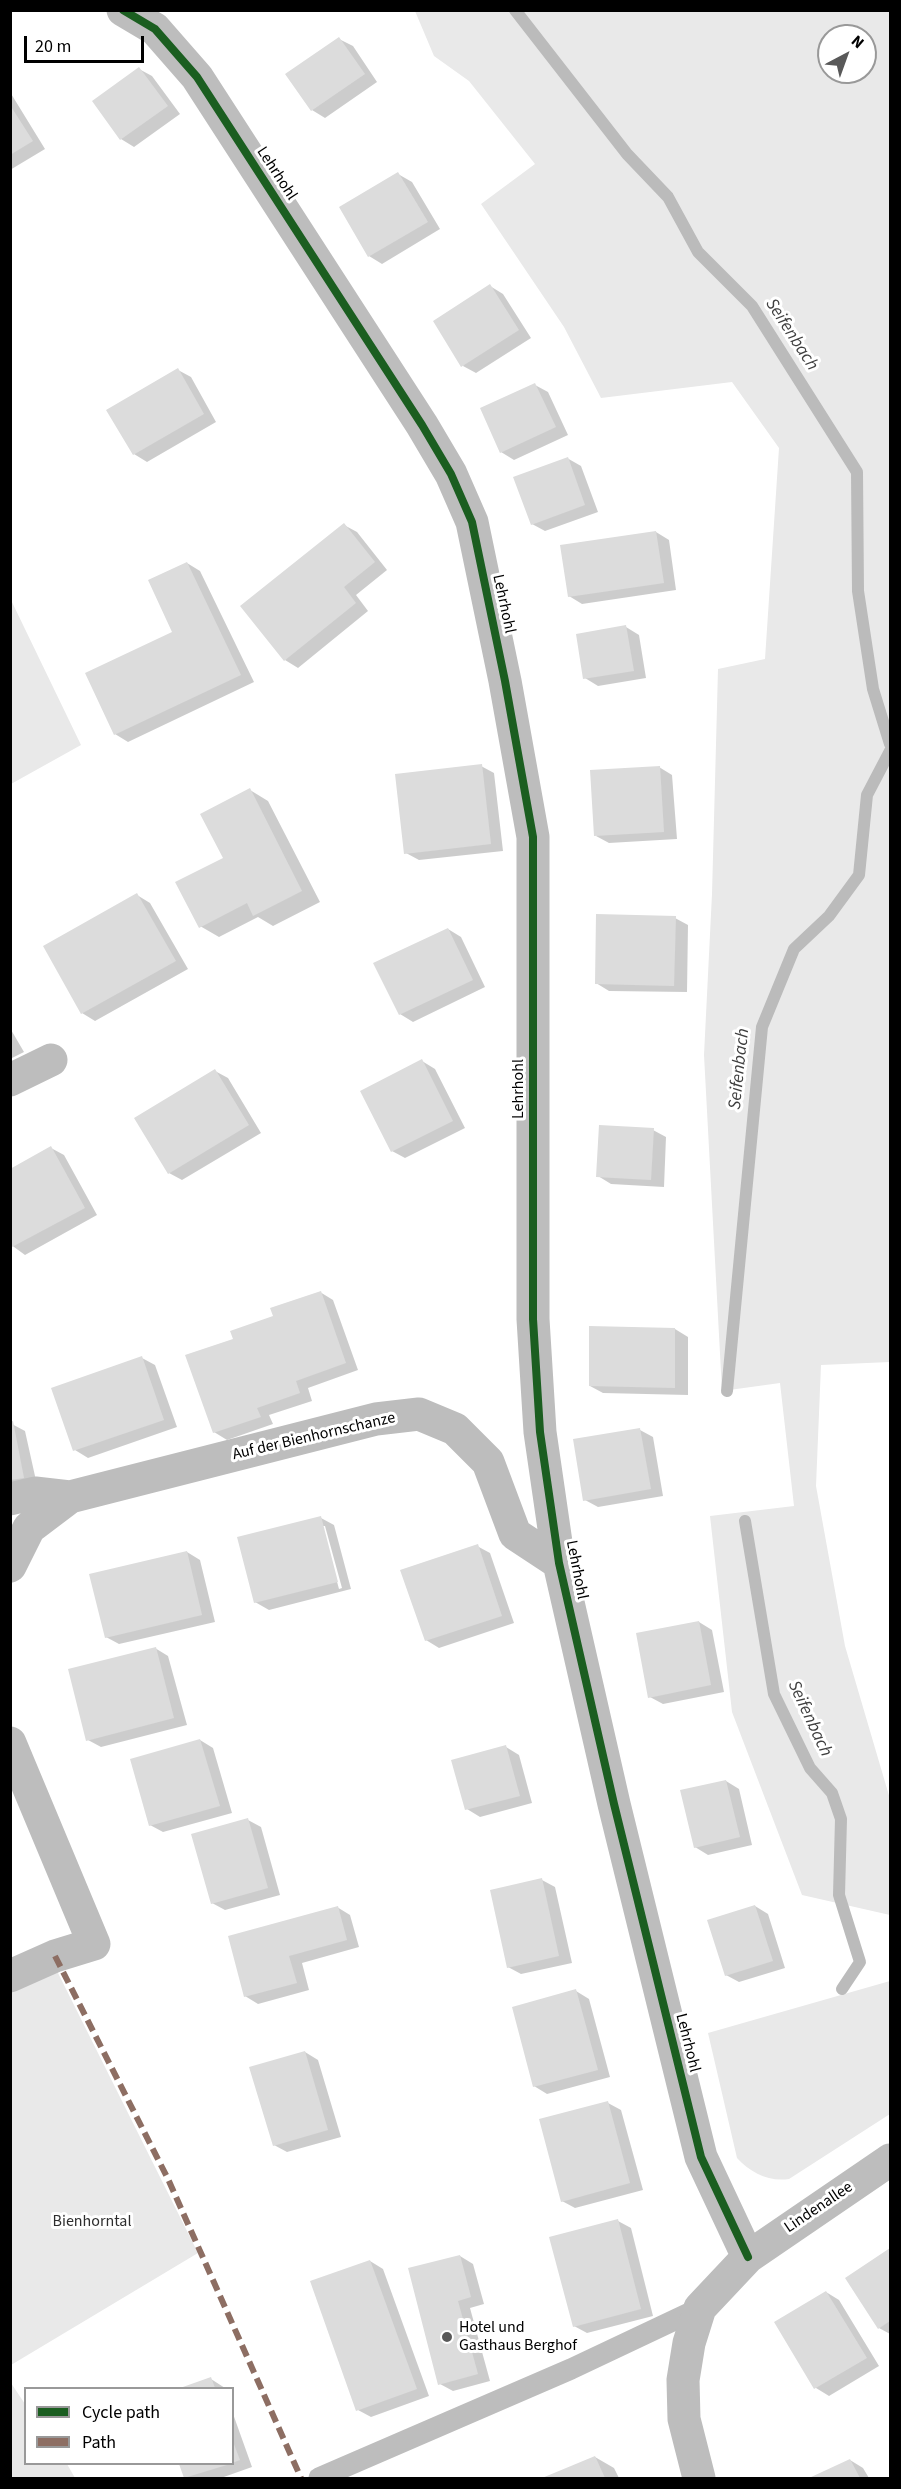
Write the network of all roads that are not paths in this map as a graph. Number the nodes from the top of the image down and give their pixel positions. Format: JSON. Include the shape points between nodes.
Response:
{"nodes":[{"id":1,"x":123,"y":10,"type":"edge"},
{"id":2,"x":51,"y":1060,"type":"dead end"},
{"id":3,"x":10,"y":1080,"type":"edge"},
{"id":4,"x":70,"y":1497,"type":"junction"},
{"id":5,"x":10,"y":1499,"type":"edge"},
{"id":6,"x":559,"y":1563,"type":"junction"},
{"id":7,"x":10,"y":1566,"type":"edge"},
{"id":8,"x":10,"y":1743,"type":"edge"},
{"id":9,"x":10,"y":1976,"type":"edge"},
{"id":10,"x":891,"y":2160,"type":"edge"},
{"id":11,"x":748,"y":2257,"type":"junction"},
{"id":12,"x":700,"y":2308,"type":"junction"},
{"id":13,"x":319,"y":2478,"type":"edge"},
{"id":14,"x":699,"y":2478,"type":"edge"}],
"edges":[{"from":1,"to":6,"type":"street","name":"Lehrhohl","via":[[155,29],[197,77],[422,425],[451,474],[472,522],[533,837],[532,1319],[540,1432]]},
{"from":2,"to":3,"type":"street"},
{"from":4,"to":5,"type":"street","name":"Auf der Bienhornschanze","via":[[35,1493]]},
{"from":4,"to":6,"type":"street","name":"Auf der Bienhornschanze","via":[[376,1419],[419,1414],[455,1429],[488,1462],[515,1534]]},
{"from":4,"to":7,"type":"street","name":"Auf der Bienhornschanze","via":[[29,1528]]},
{"from":6,"to":11,"type":"street","name":"Lehrhohl","via":[[616,1815],[701,2157]]},
{"from":8,"to":9,"type":"street","via":[[94,1944]]},
{"from":10,"to":11,"type":"street","name":"Lindenallee"},
{"from":11,"to":12,"type":"street"},
{"from":12,"to":13,"type":"lane","via":[[571,2369]]},
{"from":12,"to":14,"type":"street","via":[[683,2380],[684,2419]]}]}
